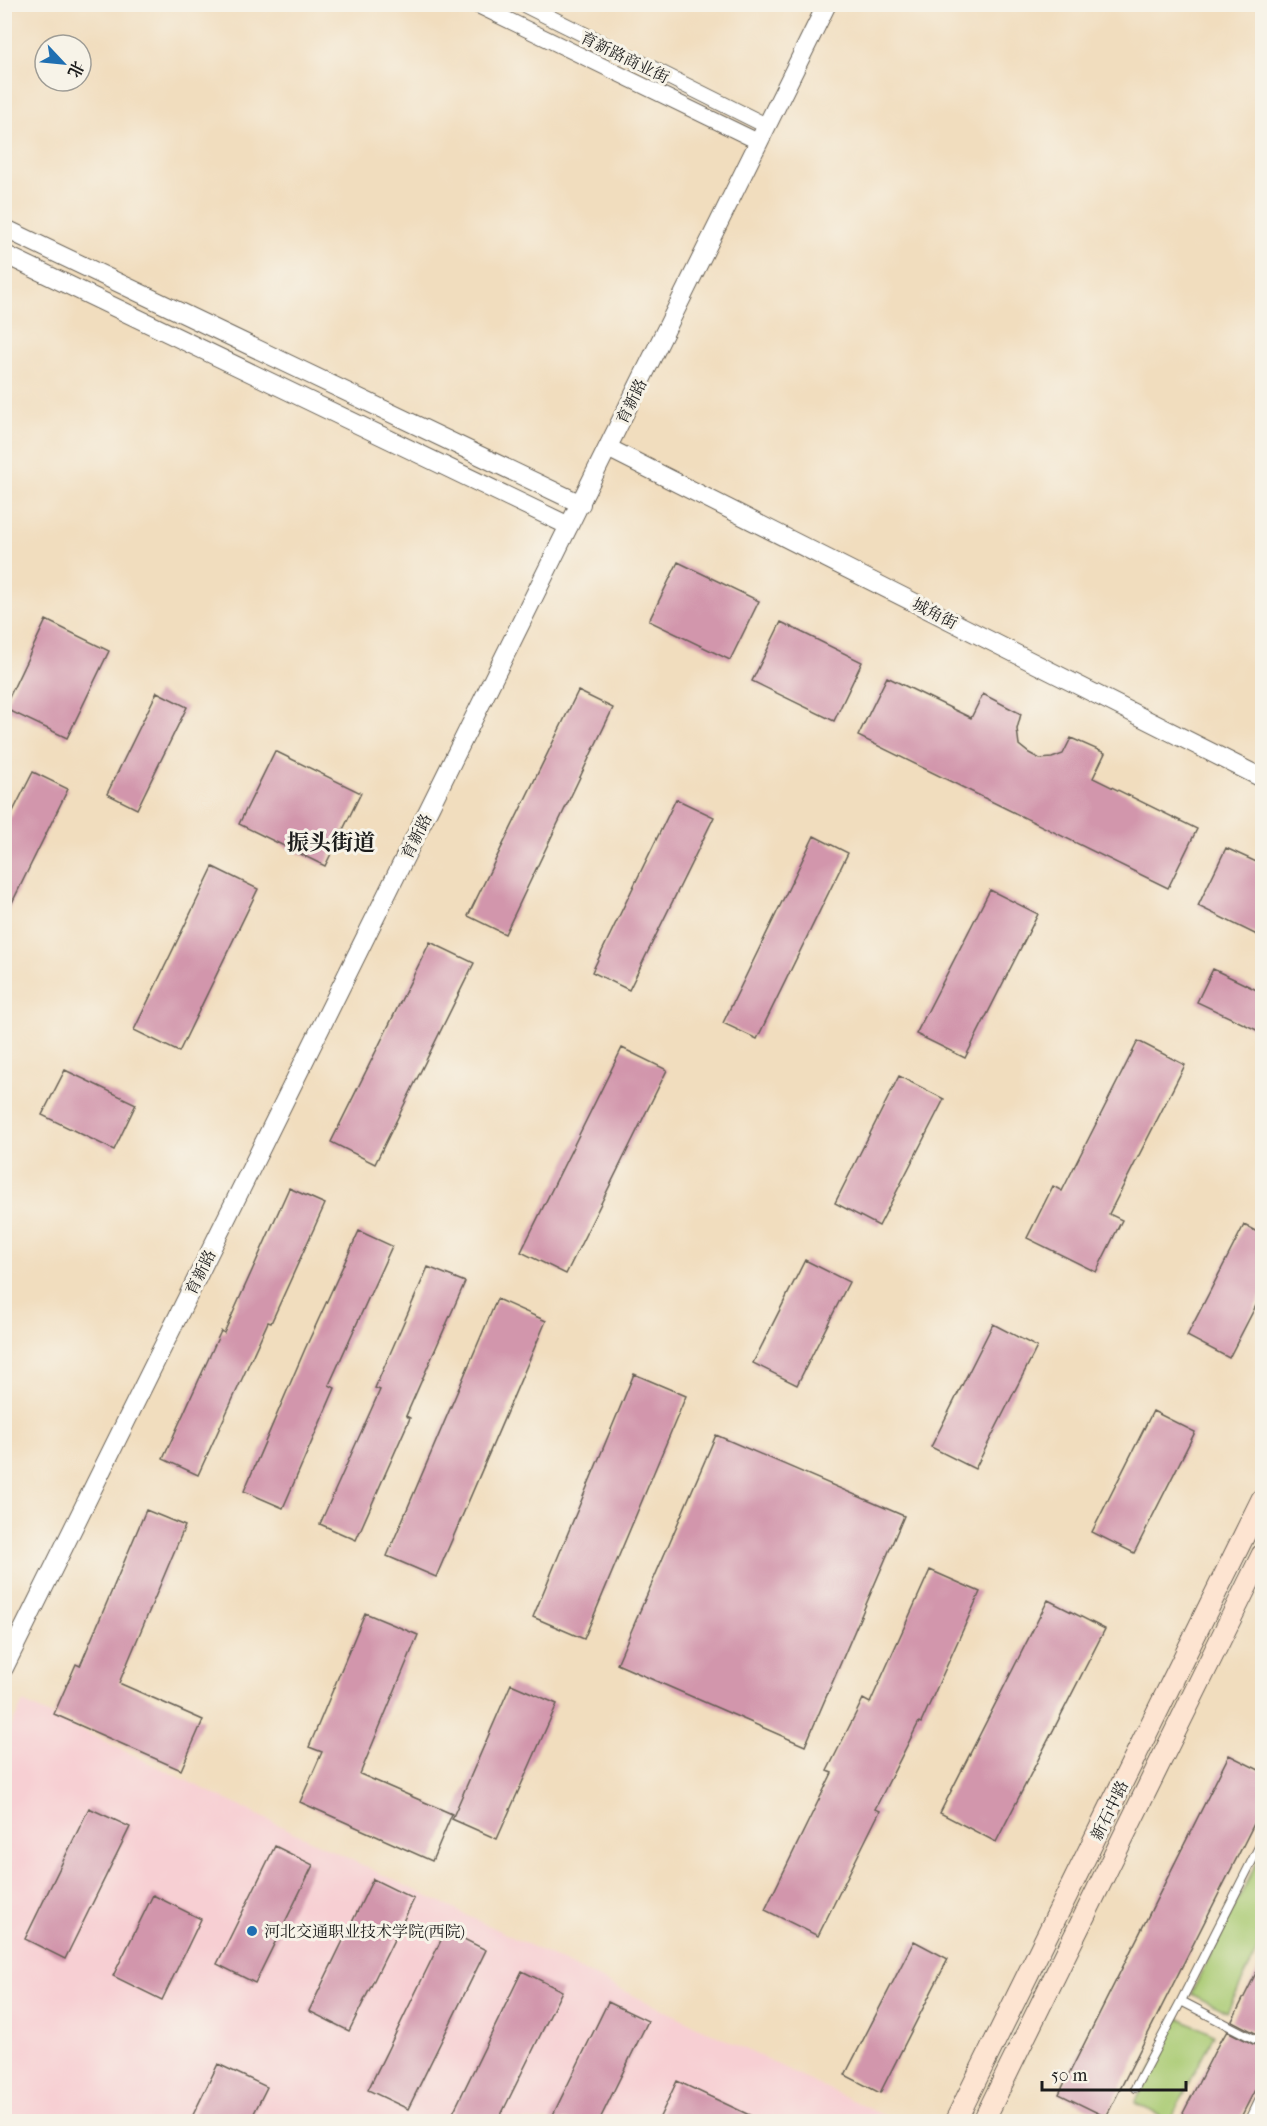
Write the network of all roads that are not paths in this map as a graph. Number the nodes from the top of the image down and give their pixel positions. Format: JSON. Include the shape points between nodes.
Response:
{"nodes":[{"id":1,"x":475,"y":4,"type":"edge"},
{"id":2,"x":523,"y":4,"type":"edge"},
{"id":3,"x":827,"y":4,"type":"edge"},
{"id":4,"x":763,"y":134,"type":"junction"},
{"id":5,"x":4,"y":228,"type":"edge"},
{"id":6,"x":4,"y":254,"type":"edge"},
{"id":7,"x":608,"y":448,"type":"junction"},
{"id":8,"x":581,"y":504,"type":"junction"},
{"id":9,"x":569,"y":526,"type":"junction"},
{"id":10,"x":1263,"y":778,"type":"edge"},
{"id":11,"x":1263,"y":1499,"type":"edge"},
{"id":12,"x":1263,"y":1555,"type":"edge"},
{"id":13,"x":4,"y":1668,"type":"edge"},
{"id":14,"x":1263,"y":1841,"type":"edge"},
{"id":15,"x":1181,"y":2001,"type":"junction"},
{"id":16,"x":1263,"y":2043,"type":"edge"},
{"id":17,"x":1135,"y":2088,"type":"dead end"},
{"id":18,"x":1263,"y":2095,"type":"edge"},
{"id":19,"x":955,"y":2121,"type":"edge"},
{"id":20,"x":982,"y":2121,"type":"edge"},
{"id":21,"x":1249,"y":2121,"type":"edge"}],
"edges":[{"from":1,"to":4,"type":"street","name":"育新路商业街"},
{"from":2,"to":4,"type":"street","name":"育新路商业街"},
{"from":3,"to":4,"type":"street","name":"育新路"},
{"from":4,"to":7,"type":"street","name":"育新路"},
{"from":5,"to":8,"type":"street"},
{"from":6,"to":9,"type":"street"},
{"from":7,"to":8,"type":"street","name":"育新路"},
{"from":7,"to":10,"type":"street","name":"城角街"},
{"from":8,"to":9,"type":"street","name":"育新路"},
{"from":9,"to":13,"type":"street","name":"育新路"},
{"from":11,"to":19,"type":"main road","name":"新石中路"},
{"from":12,"to":20,"type":"main road","name":"新石中路"},
{"from":14,"to":15,"type":"lane"},
{"from":15,"to":16,"type":"lane"},
{"from":15,"to":17,"type":"lane"},
{"from":18,"to":21,"type":"lane"}]}
